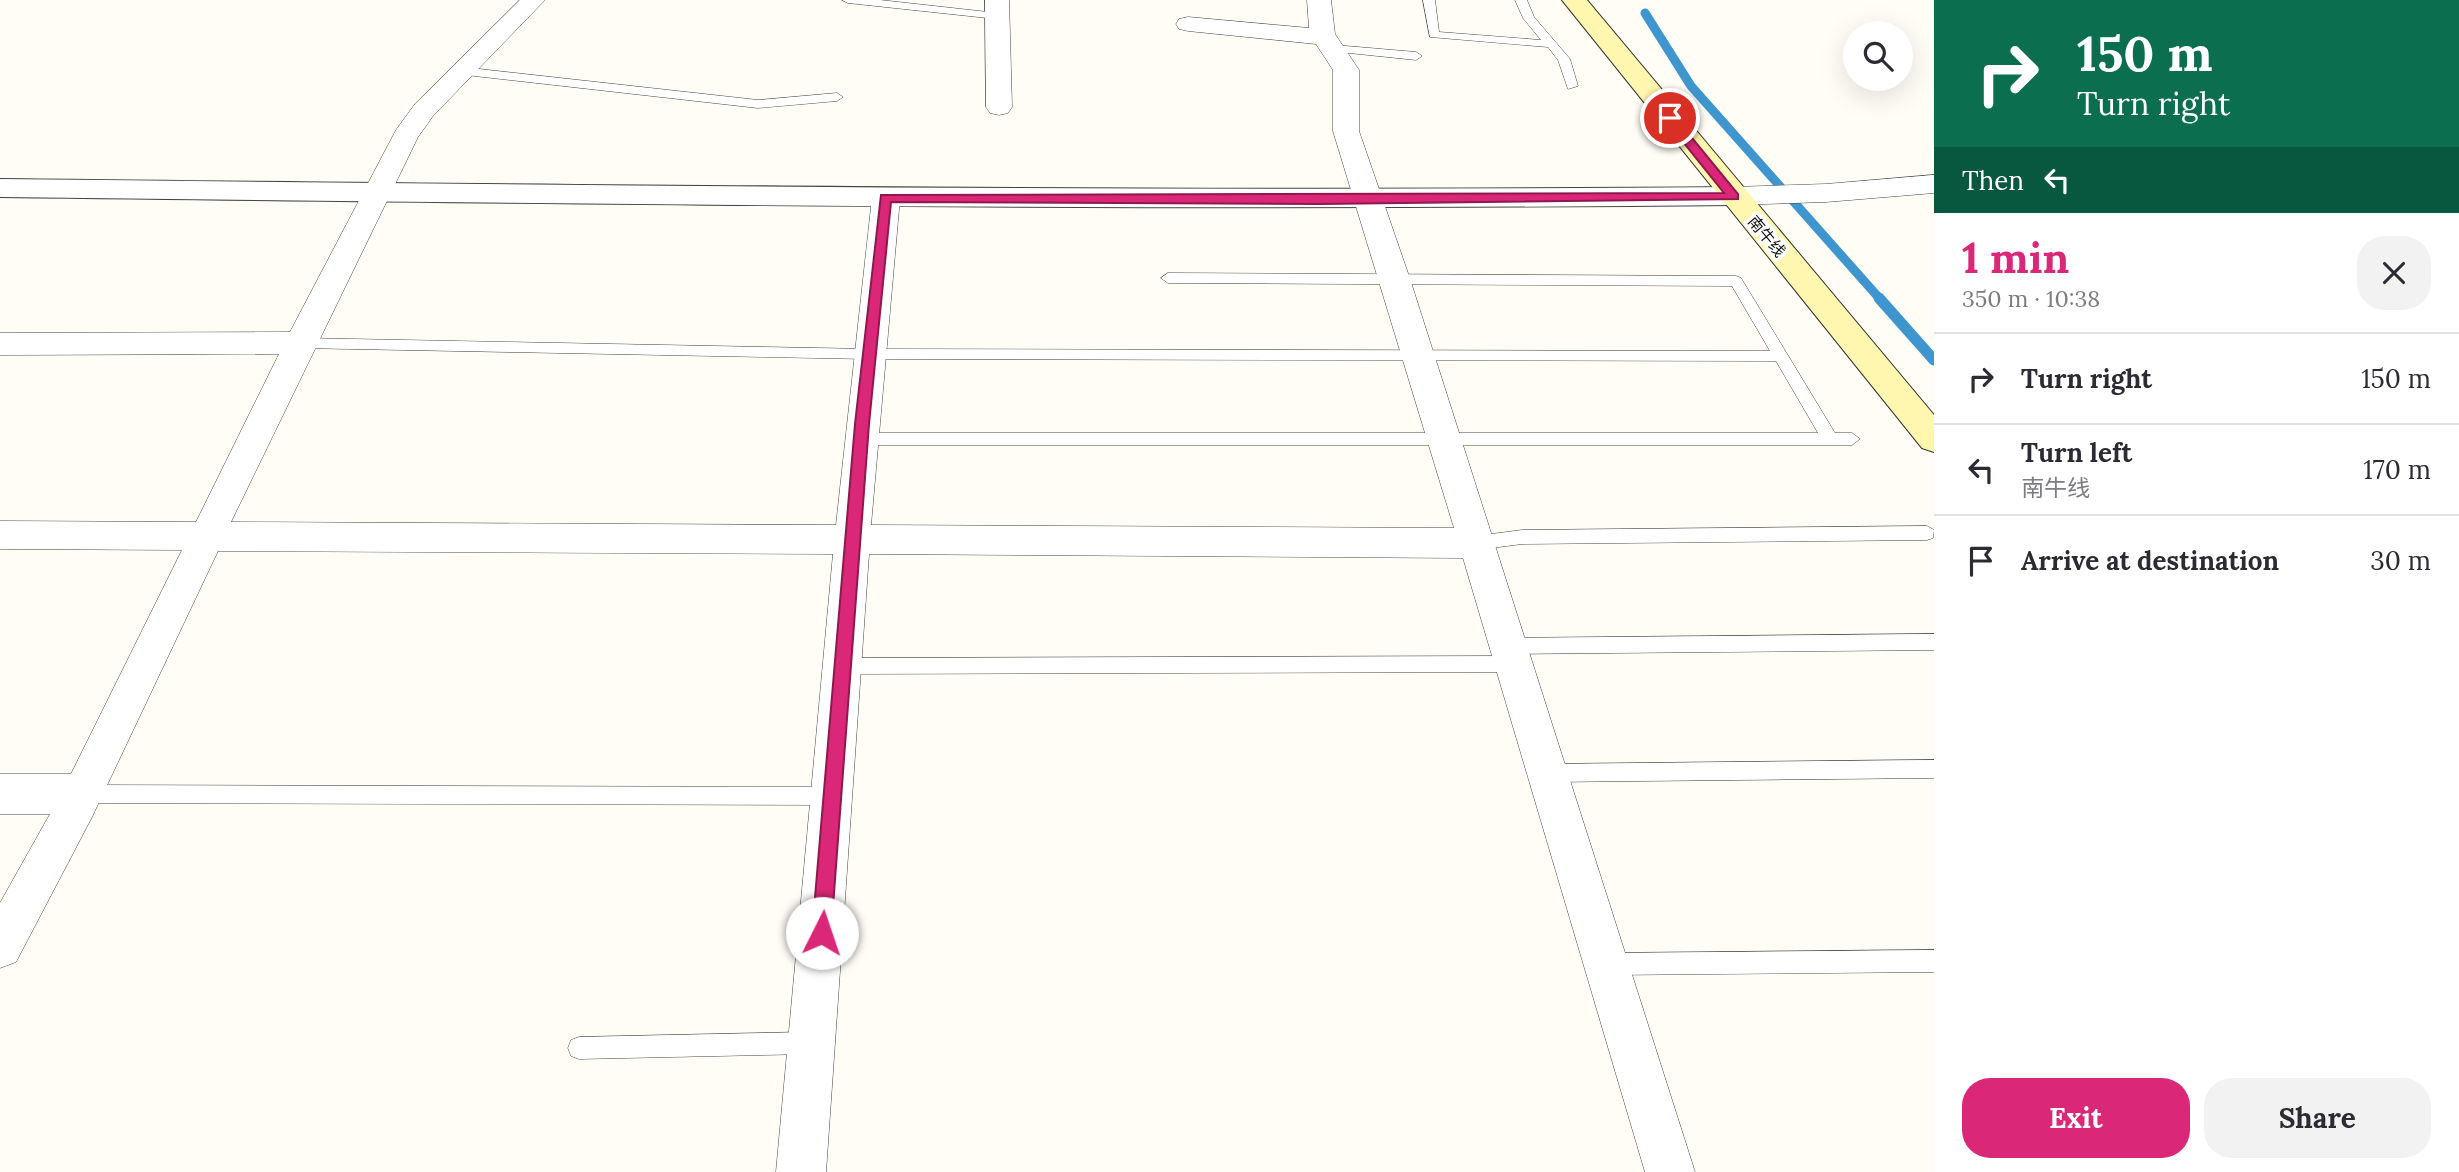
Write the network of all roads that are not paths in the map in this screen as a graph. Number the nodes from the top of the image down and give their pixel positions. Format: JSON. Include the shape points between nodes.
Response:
{"nodes":[{"id":1,"x":533,"y":0,"type":"edge"},
{"id":2,"x":848,"y":0,"type":"edge"},
{"id":3,"x":1319,"y":0,"type":"edge"},
{"id":4,"x":1429,"y":0,"type":"edge"},
{"id":5,"x":1521,"y":0,"type":"edge"},
{"id":6,"x":1574,"y":0,"type":"edge"},
{"id":7,"x":997,"y":8,"type":"edge"},
{"id":8,"x":1188,"y":24,"type":"dead end"},
{"id":9,"x":1329,"y":43,"type":"junction"},
{"id":10,"x":1552,"y":44,"type":"junction"},
{"id":11,"x":1416,"y":56,"type":"dead end"},
{"id":12,"x":461,"y":71,"type":"junction"},
{"id":13,"x":1572,"y":86,"type":"dead end"},
{"id":14,"x":837,"y":97,"type":"dead end"},
{"id":15,"x":999,"y":107,"type":"dead end"},
{"id":16,"x":1934,"y":184,"type":"edge"},
{"id":17,"x":0,"y":188,"type":"edge"},
{"id":18,"x":376,"y":192,"type":"junction"},
{"id":19,"x":1734,"y":197,"type":"junction"},
{"id":20,"x":886,"y":198,"type":"junction"},
{"id":21,"x":1370,"y":200,"type":"junction"},
{"id":22,"x":1168,"y":278,"type":"dead end"},
{"id":23,"x":1395,"y":279,"type":"junction"},
{"id":24,"x":299,"y":343,"type":"junction"},
{"id":25,"x":0,"y":344,"type":"edge"},
{"id":26,"x":869,"y":354,"type":"junction"},
{"id":27,"x":1418,"y":356,"type":"junction"},
{"id":28,"x":1779,"y":356,"type":"junction"},
{"id":29,"x":861,"y":439,"type":"junction"},
{"id":30,"x":1444,"y":439,"type":"junction"},
{"id":31,"x":1829,"y":439,"type":"junction"},
{"id":32,"x":1853,"y":439,"type":"dead end"},
{"id":33,"x":1934,"y":439,"type":"edge"},
{"id":34,"x":1927,"y":533,"type":"dead end"},
{"id":35,"x":0,"y":535,"type":"edge"},
{"id":36,"x":207,"y":536,"type":"junction"},
{"id":37,"x":853,"y":539,"type":"junction"},
{"id":38,"x":1476,"y":543,"type":"junction"},
{"id":39,"x":1934,"y":642,"type":"edge"},
{"id":40,"x":1511,"y":655,"type":"junction"},
{"id":41,"x":843,"y":666,"type":"junction"},
{"id":42,"x":1934,"y":768,"type":"edge"},
{"id":43,"x":1547,"y":773,"type":"junction"},
{"id":44,"x":0,"y":794,"type":"edge"},
{"id":45,"x":82,"y":794,"type":"junction"},
{"id":46,"x":832,"y":796,"type":"junction"},
{"id":47,"x":0,"y":946,"type":"edge"},
{"id":48,"x":1934,"y":961,"type":"edge"},
{"id":49,"x":1606,"y":964,"type":"junction"},
{"id":50,"x":813,"y":1043,"type":"junction"},
{"id":51,"x":579,"y":1048,"type":"dead end"},
{"id":52,"x":801,"y":1172,"type":"edge"},
{"id":53,"x":1670,"y":1172,"type":"edge"}],
"edges":[{"from":1,"to":12,"type":"street"},
{"from":2,"to":7,"type":"lane"},
{"from":3,"to":9,"type":"street","via":[[1320,27]]},
{"from":4,"to":10,"type":"lane","via":[[1434,35]]},
{"from":5,"to":10,"type":"lane","via":[[1529,18]]},
{"from":6,"to":19,"type":"main road","name":"南牛线"},
{"from":7,"to":15,"type":"street"},
{"from":8,"to":9,"type":"street"},
{"from":9,"to":11,"type":"lane"},
{"from":9,"to":21,"type":"street","via":[[1344,61],[1346,131]]},
{"from":10,"to":13,"type":"lane","via":[[1564,59]]},
{"from":12,"to":14,"type":"lane","via":[[758,104]]},
{"from":12,"to":18,"type":"street","via":[[405,136]]},
{"from":16,"to":19,"type":"street"},
{"from":17,"to":18,"type":"street"},
{"from":18,"to":20,"type":"street"},
{"from":18,"to":24,"type":"street"},
{"from":19,"to":21,"type":"street"},
{"from":19,"to":33,"type":"main road","name":"南牛线"},
{"from":20,"to":21,"type":"street"},
{"from":20,"to":26,"type":"street"},
{"from":21,"to":23,"type":"street"},
{"from":22,"to":23,"type":"lane"},
{"from":23,"to":27,"type":"street"},
{"from":23,"to":28,"type":"lane","via":[[1736,281]]},
{"from":24,"to":25,"type":"street"},
{"from":24,"to":26,"type":"lane"},
{"from":24,"to":36,"type":"street"},
{"from":26,"to":27,"type":"lane"},
{"from":26,"to":29,"type":"street"},
{"from":27,"to":28,"type":"lane"},
{"from":27,"to":30,"type":"street"},
{"from":28,"to":31,"type":"lane"},
{"from":29,"to":30,"type":"lane"},
{"from":29,"to":37,"type":"street"},
{"from":30,"to":31,"type":"lane"},
{"from":30,"to":38,"type":"street"},
{"from":31,"to":32,"type":"lane"},
{"from":34,"to":38,"type":"lane","via":[[1522,537]]},
{"from":35,"to":36,"type":"street"},
{"from":36,"to":37,"type":"street"},
{"from":36,"to":45,"type":"street"},
{"from":37,"to":38,"type":"street"},
{"from":37,"to":41,"type":"street"},
{"from":38,"to":40,"type":"street"},
{"from":39,"to":40,"type":"lane"},
{"from":40,"to":41,"type":"lane"},
{"from":40,"to":43,"type":"street"},
{"from":41,"to":46,"type":"street"},
{"from":42,"to":43,"type":"lane"},
{"from":43,"to":49,"type":"street"},
{"from":44,"to":45,"type":"street"},
{"from":45,"to":46,"type":"lane"},
{"from":45,"to":47,"type":"street"},
{"from":46,"to":50,"type":"street"},
{"from":48,"to":49,"type":"lane"},
{"from":49,"to":53,"type":"street"},
{"from":50,"to":51,"type":"lane"},
{"from":50,"to":52,"type":"street"}]}
